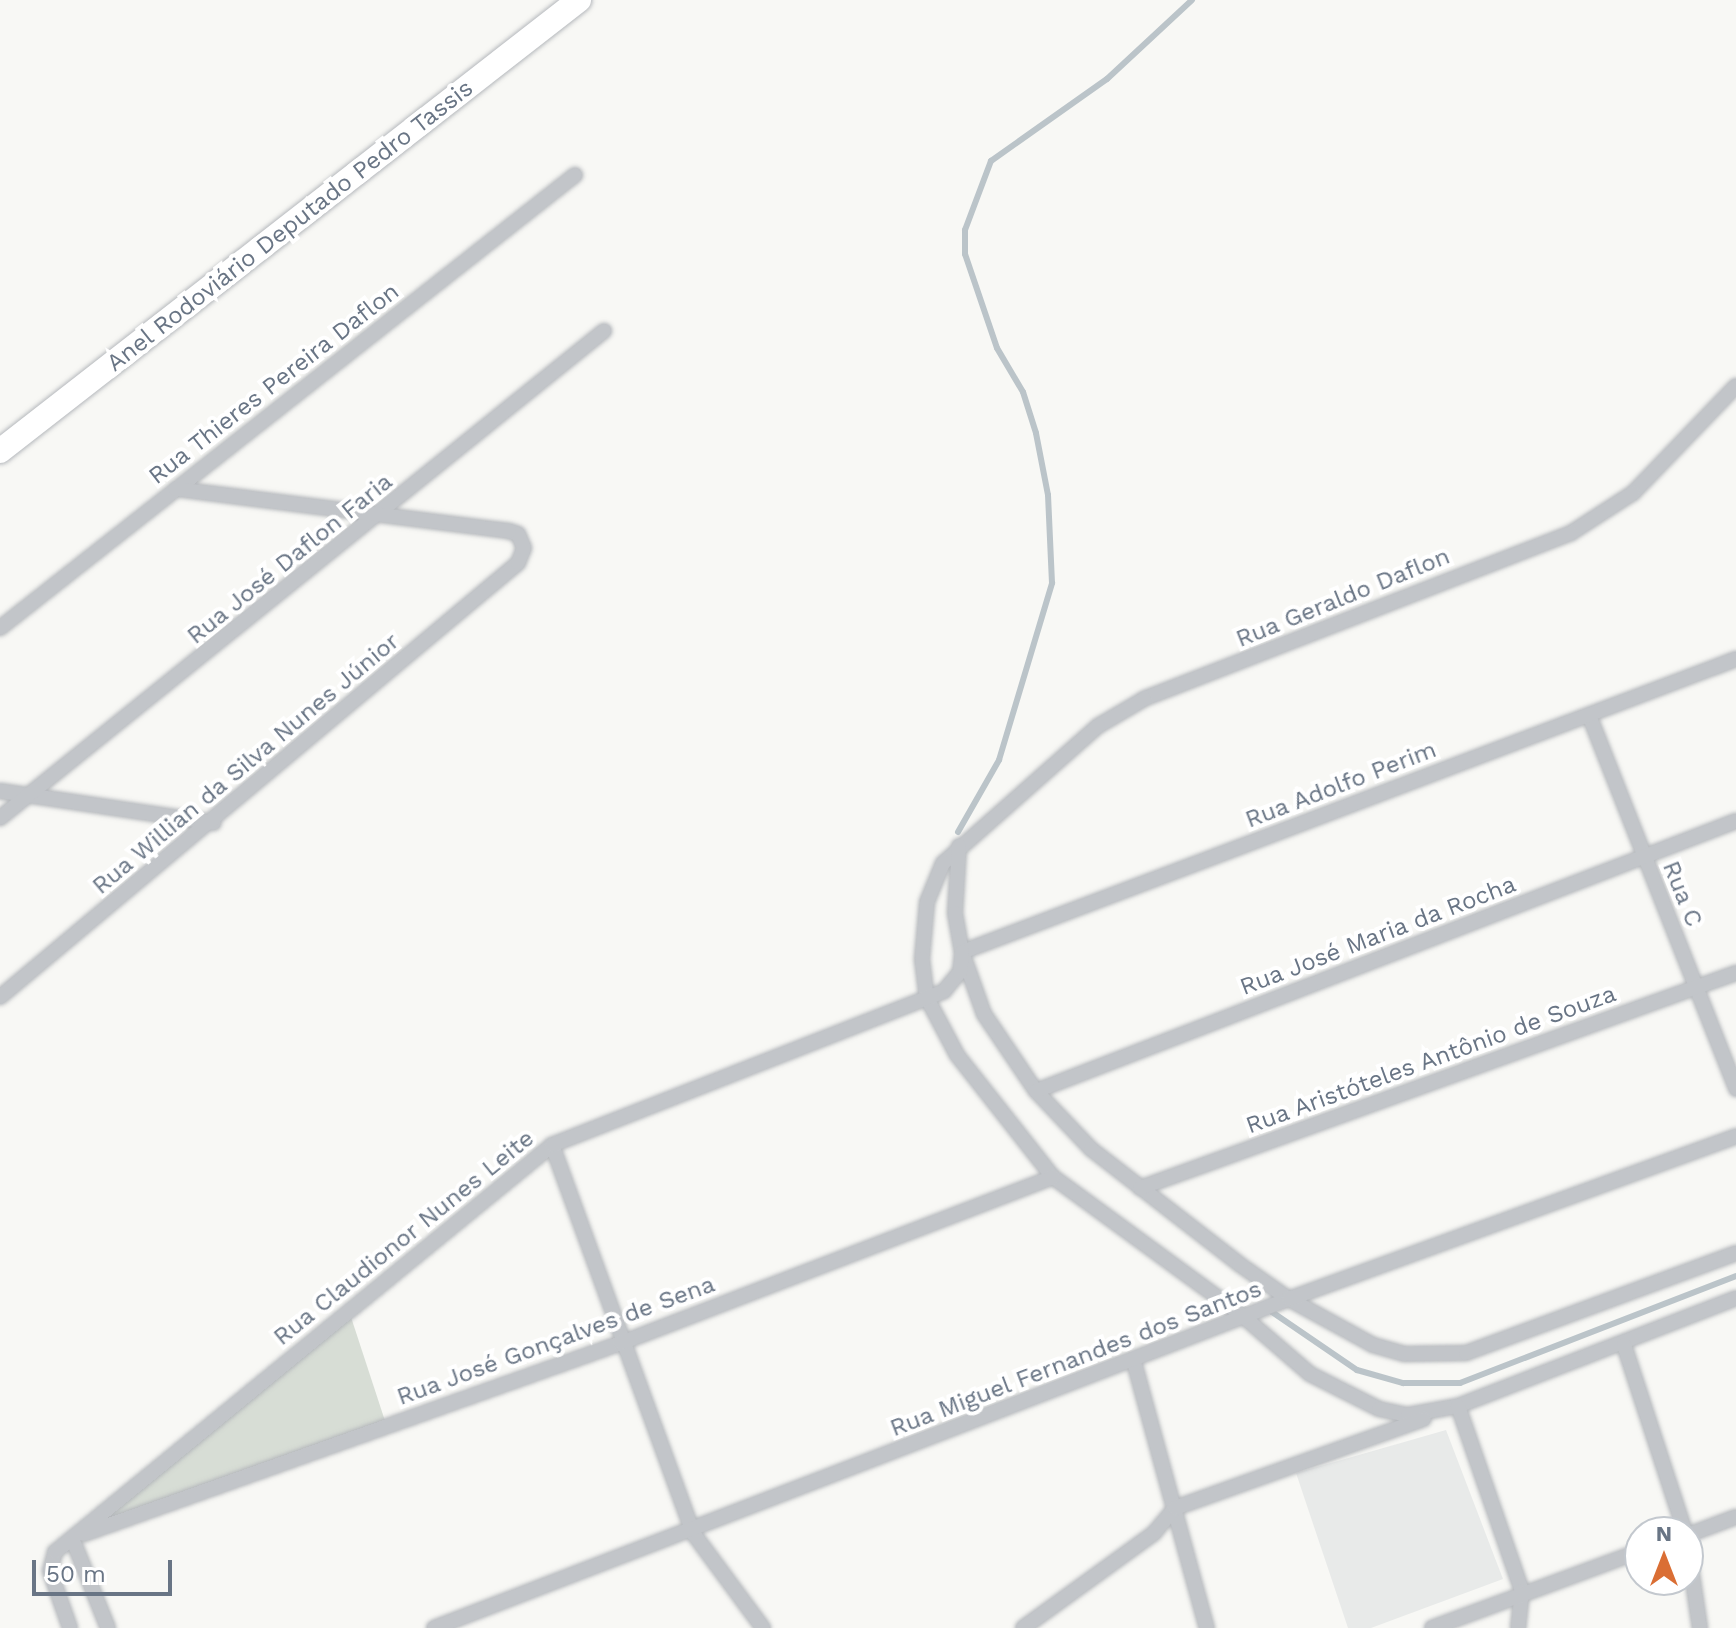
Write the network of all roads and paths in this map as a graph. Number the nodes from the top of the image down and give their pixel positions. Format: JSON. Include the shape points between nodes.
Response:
{"nodes":[{"id":1,"x":579,"y":0,"type":"edge"},
{"id":2,"x":575,"y":175,"type":"dead end"},
{"id":3,"x":604,"y":331,"type":"dead end"},
{"id":4,"x":1736,"y":386,"type":"edge"},
{"id":5,"x":0,"y":451,"type":"edge"},
{"id":6,"x":176,"y":489,"type":"junction"},
{"id":7,"x":380,"y":516,"type":"junction"},
{"id":8,"x":0,"y":628,"type":"edge"},
{"id":9,"x":1736,"y":659,"type":"edge"},
{"id":10,"x":1589,"y":715,"type":"junction"},
{"id":11,"x":0,"y":791,"type":"edge"},
{"id":12,"x":28,"y":796,"type":"junction"},
{"id":13,"x":0,"y":818,"type":"edge"},
{"id":14,"x":1736,"y":821,"type":"edge"},
{"id":15,"x":214,"y":823,"type":"junction"},
{"id":16,"x":959,"y":846,"type":"junction"},
{"id":17,"x":1644,"y":857,"type":"junction"},
{"id":18,"x":962,"y":952,"type":"junction"},
{"id":19,"x":1736,"y":973,"type":"edge"},
{"id":20,"x":1696,"y":988,"type":"junction"},
{"id":21,"x":0,"y":997,"type":"edge"},
{"id":22,"x":927,"y":998,"type":"junction"},
{"id":23,"x":1736,"y":1089,"type":"edge"},
{"id":24,"x":1036,"y":1091,"type":"junction"},
{"id":25,"x":1736,"y":1136,"type":"edge"},
{"id":26,"x":552,"y":1145,"type":"junction"},
{"id":27,"x":1053,"y":1177,"type":"junction"},
{"id":28,"x":1140,"y":1188,"type":"junction"},
{"id":29,"x":1736,"y":1253,"type":"edge"},
{"id":30,"x":1736,"y":1298,"type":"edge"},
{"id":31,"x":1289,"y":1299,"type":"junction"},
{"id":32,"x":1244,"y":1317,"type":"junction"},
{"id":33,"x":621,"y":1343,"type":"junction"},
{"id":34,"x":1624,"y":1345,"type":"junction"},
{"id":35,"x":1134,"y":1362,"type":"junction"},
{"id":36,"x":1458,"y":1406,"type":"junction"},
{"id":37,"x":1175,"y":1508,"type":"junction"},
{"id":38,"x":1681,"y":1516,"type":"edge"},
{"id":39,"x":1736,"y":1517,"type":"edge"},
{"id":40,"x":1704,"y":1527,"type":"edge"},
{"id":41,"x":693,"y":1533,"type":"junction"},
{"id":42,"x":72,"y":1538,"type":"junction"},
{"id":43,"x":1624,"y":1556,"type":"edge"},
{"id":44,"x":1522,"y":1591,"type":"junction"},
{"id":45,"x":1695,"y":1596,"type":"edge"},
{"id":46,"x":70,"y":1628,"type":"edge"},
{"id":47,"x":108,"y":1628,"type":"edge"},
{"id":48,"x":434,"y":1628,"type":"edge"},
{"id":49,"x":763,"y":1628,"type":"edge"},
{"id":50,"x":1023,"y":1628,"type":"edge"},
{"id":51,"x":1207,"y":1628,"type":"edge"},
{"id":52,"x":1432,"y":1628,"type":"edge"},
{"id":53,"x":1518,"y":1628,"type":"edge"},
{"id":54,"x":1700,"y":1628,"type":"edge"}],
"edges":[{"from":1,"to":5,"type":"highway","name":"Anel Rodoviário Deputado Pedro Tassis"},
{"from":2,"to":6,"type":"street","name":"Rua Thieres Pereira Daflon"},
{"from":3,"to":7,"type":"street","name":"Rua José Daflon Faria"},
{"from":4,"to":16,"type":"street","name":"Rua Geraldo Daflon","via":[[1633,493],[1601,516],[1571,533],[1144,699],[1098,726]]},
{"from":6,"to":7,"type":"street"},
{"from":6,"to":8,"type":"street","name":"Rua Thieres Pereira Daflon"},
{"from":7,"to":12,"type":"street","name":"Rua José Daflon Faria"},
{"from":7,"to":15,"type":"street","name":"Rua Willian da Silva Nunes Júnior","via":[[509,531],[523,541],[518,563]]},
{"from":9,"to":10,"type":"street","name":"Rua Adolfo Perim"},
{"from":10,"to":17,"type":"street","name":"Rua C"},
{"from":10,"to":18,"type":"street","name":"Rua Adolfo Perim"},
{"from":11,"to":12,"type":"street"},
{"from":12,"to":13,"type":"street","name":"Rua José Daflon Faria"},
{"from":12,"to":15,"type":"street"},
{"from":14,"to":17,"type":"street","name":"Rua José Maria da Rocha"},
{"from":15,"to":21,"type":"street","name":"Rua Willian da Silva Nunes Júnior"},
{"from":16,"to":18,"type":"street","via":[[955,913]]},
{"from":16,"to":22,"type":"street","name":"Rua Geraldo Daflon","via":[[943,863],[927,902],[922,959]]},
{"from":17,"to":20,"type":"street","name":"Rua C"},
{"from":17,"to":24,"type":"street","name":"Rua José Maria da Rocha"},
{"from":18,"to":22,"type":"street","name":"Rua Claudionor Nunes Leite","via":[[954,981]]},
{"from":18,"to":24,"type":"street","via":[[984,1014]]},
{"from":19,"to":20,"type":"street","name":"Rua Aristóteles Antônio de Souza"},
{"from":20,"to":23,"type":"street","name":"Rua C"},
{"from":20,"to":28,"type":"street","name":"Rua Aristóteles Antônio de Souza"},
{"from":22,"to":26,"type":"street","name":"Rua Claudionor Nunes Leite"},
{"from":22,"to":27,"type":"street","via":[[957,1055]]},
{"from":24,"to":28,"type":"street","via":[[1091,1149]]},
{"from":25,"to":31,"type":"street","name":"Rua Miguel Fernandes dos Santos"},
{"from":26,"to":33,"type":"street"},
{"from":26,"to":42,"type":"street","name":"Rua Claudionor Nunes Leite"},
{"from":27,"to":32,"type":"street"},
{"from":27,"to":33,"type":"street","name":"Rua José Gonçalves de Sena"},
{"from":28,"to":31,"type":"street"},
{"from":29,"to":31,"type":"street","via":[[1466,1353],[1404,1354],[1373,1345]]},
{"from":30,"to":34,"type":"street"},
{"from":31,"to":32,"type":"street","name":"Rua Miguel Fernandes dos Santos"},
{"from":32,"to":35,"type":"street","name":"Rua Miguel Fernandes dos Santos"},
{"from":32,"to":36,"type":"street","via":[[1310,1374],[1379,1409],[1408,1415]]},
{"from":33,"to":41,"type":"street"},
{"from":33,"to":42,"type":"street","name":"Rua José Gonçalves de Sena"},
{"from":34,"to":36,"type":"street"},
{"from":34,"to":38,"type":"street"},
{"from":35,"to":37,"type":"street"},
{"from":35,"to":41,"type":"street","name":"Rua Miguel Fernandes dos Santos"},
{"from":36,"to":37,"type":"street"},
{"from":36,"to":44,"type":"street"},
{"from":37,"to":50,"type":"street","via":[[1154,1533]]},
{"from":37,"to":51,"type":"street"},
{"from":39,"to":40,"type":"street"},
{"from":41,"to":48,"type":"street","name":"Rua Miguel Fernandes dos Santos"},
{"from":41,"to":49,"type":"street"},
{"from":42,"to":46,"type":"street","name":"Rua Claudionor Nunes Leite","via":[[50,1562]]},
{"from":42,"to":47,"type":"street"},
{"from":43,"to":44,"type":"street"},
{"from":44,"to":52,"type":"street"},
{"from":44,"to":53,"type":"street"},
{"from":45,"to":54,"type":"street"}]}
